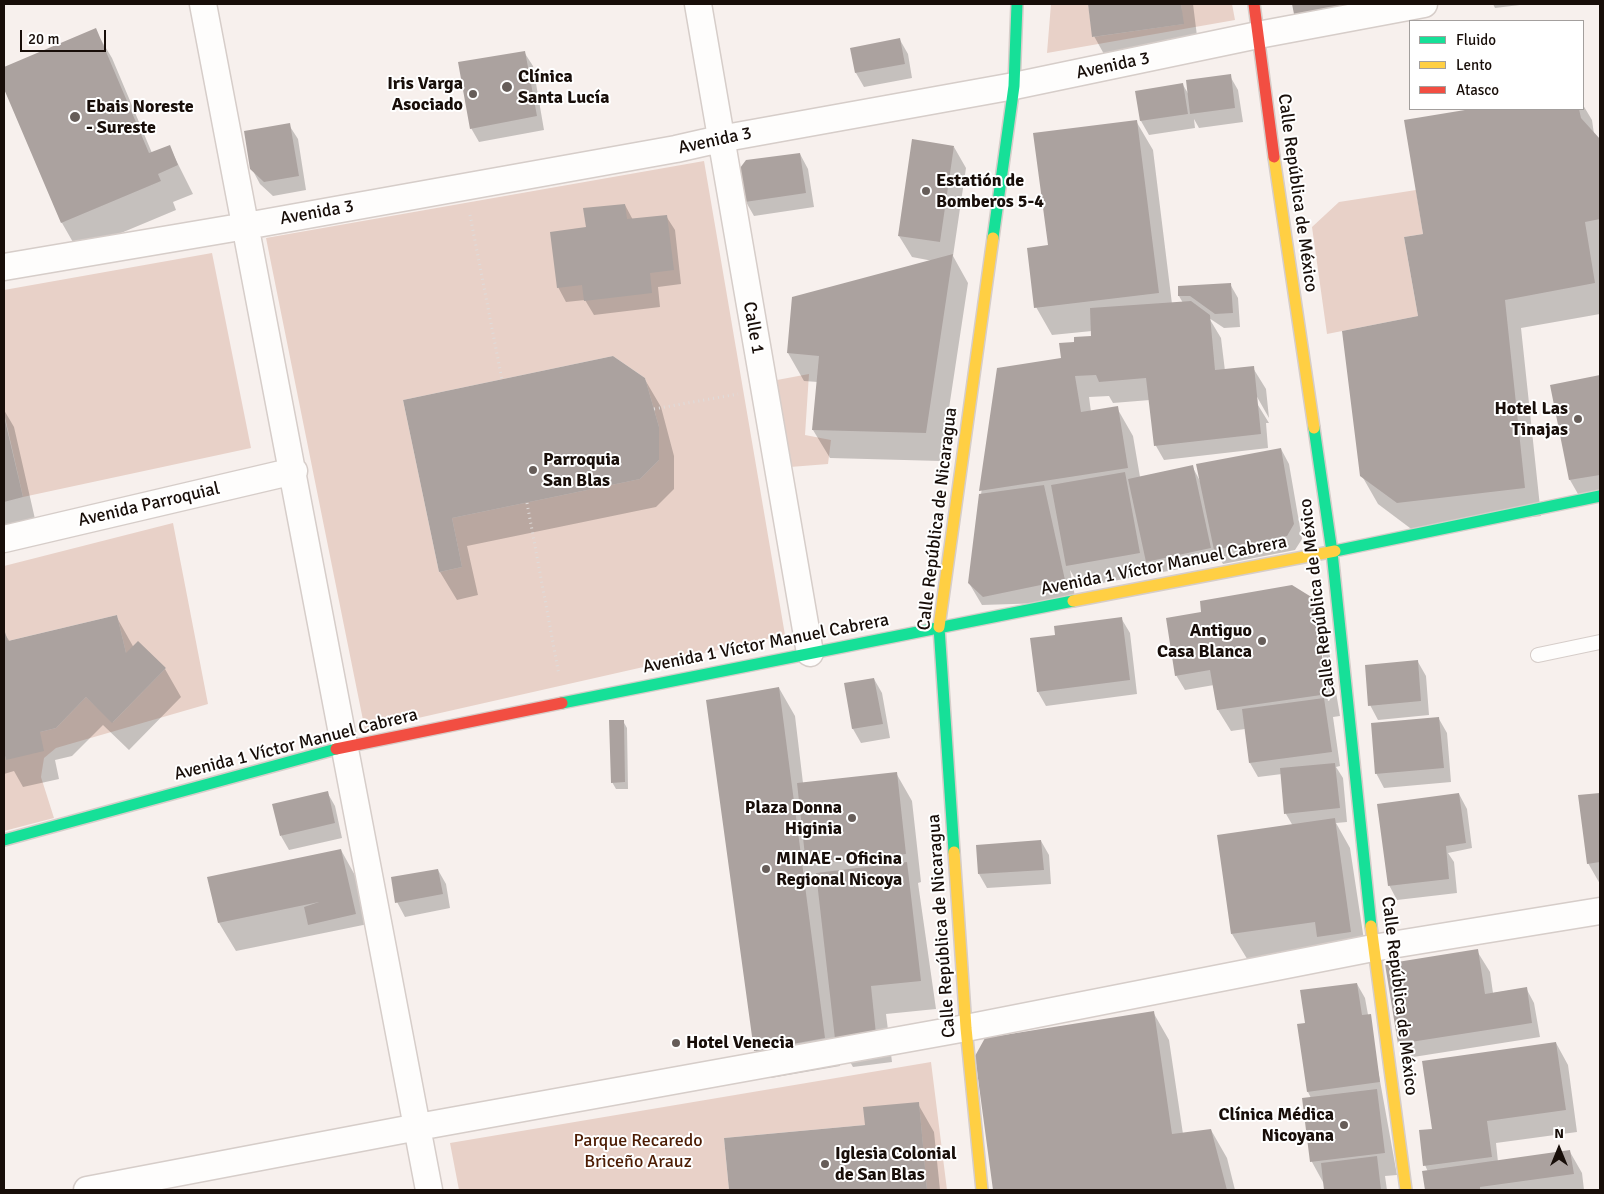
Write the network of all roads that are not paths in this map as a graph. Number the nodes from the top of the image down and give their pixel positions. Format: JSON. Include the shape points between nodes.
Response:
{"nodes":[{"id":1,"x":203,"y":4,"type":"edge"},
{"id":2,"x":698,"y":4,"type":"edge"},
{"id":3,"x":1017,"y":4,"type":"edge"},
{"id":4,"x":1254,"y":4,"type":"edge"},
{"id":5,"x":1424,"y":4,"type":"edge"},
{"id":6,"x":1258,"y":35,"type":"junction"},
{"id":7,"x":1014,"y":86,"type":"junction"},
{"id":8,"x":720,"y":138,"type":"junction"},
{"id":9,"x":246,"y":226,"type":"junction"},
{"id":10,"x":4,"y":267,"type":"edge"},
{"id":11,"x":294,"y":471,"type":"junction"},
{"id":12,"x":1600,"y":496,"type":"edge"},
{"id":13,"x":4,"y":539,"type":"edge"},
{"id":14,"x":1332,"y":552,"type":"junction"},
{"id":15,"x":939,"y":627,"type":"junction"},
{"id":16,"x":1600,"y":642,"type":"edge"},
{"id":17,"x":810,"y":653,"type":"junction"},
{"id":18,"x":1538,"y":655,"type":"dead end"},
{"id":19,"x":345,"y":747,"type":"junction"},
{"id":20,"x":4,"y":840,"type":"edge"},
{"id":21,"x":1600,"y":911,"type":"edge"},
{"id":22,"x":1374,"y":948,"type":"junction"},
{"id":23,"x":966,"y":1028,"type":"junction"},
{"id":24,"x":418,"y":1127,"type":"junction"},
{"id":25,"x":87,"y":1190,"type":"edge"},
{"id":26,"x":429,"y":1190,"type":"edge"},
{"id":27,"x":982,"y":1190,"type":"edge"},
{"id":28,"x":1406,"y":1190,"type":"edge"}],
"edges":[{"from":1,"to":9,"type":"street"},
{"from":2,"to":8,"type":"street","name":"Calle 1"},
{"from":3,"to":7,"type":"main road","name":"Calle República de Nicaragua"},
{"from":4,"to":6,"type":"main road","name":"Calle República de México"},
{"from":5,"to":6,"type":"street","name":"Avenida 3"},
{"from":6,"to":7,"type":"street","name":"Avenida 3"},
{"from":6,"to":14,"type":"main road","name":"Calle República de México"},
{"from":7,"to":8,"type":"street","name":"Avenida 3"},
{"from":7,"to":15,"type":"main road","name":"Calle República de Nicaragua"},
{"from":8,"to":9,"type":"street","name":"Avenida 3","via":[[676,149]]},
{"from":8,"to":17,"type":"street","name":"Calle 1"},
{"from":9,"to":10,"type":"street","name":"Avenida 3"},
{"from":9,"to":11,"type":"street"},
{"from":11,"to":13,"type":"street","name":"Avenida Parroquial"},
{"from":11,"to":19,"type":"street"},
{"from":12,"to":14,"type":"main road","name":"Avenida 1 Víctor Manuel Cabrera"},
{"from":14,"to":15,"type":"main road","name":"Avenida 1 Víctor Manuel Cabrera"},
{"from":14,"to":22,"type":"main road","name":"Calle República de México"},
{"from":15,"to":17,"type":"main road","name":"Avenida 1 Víctor Manuel Cabrera"},
{"from":15,"to":23,"type":"main road","name":"Calle República de Nicaragua"},
{"from":16,"to":18,"type":"lane"},
{"from":17,"to":19,"type":"main road","name":"Avenida 1 Víctor Manuel Cabrera"},
{"from":19,"to":20,"type":"main road","name":"Avenida 1 Víctor Manuel Cabrera"},
{"from":19,"to":24,"type":"street"},
{"from":21,"to":22,"type":"street"},
{"from":22,"to":23,"type":"street"},
{"from":22,"to":28,"type":"main road","name":"Calle República de México"},
{"from":23,"to":24,"type":"street"},
{"from":23,"to":27,"type":"main road","name":"Calle República de Nicaragua"},
{"from":24,"to":25,"type":"street"},
{"from":24,"to":26,"type":"street"}]}
